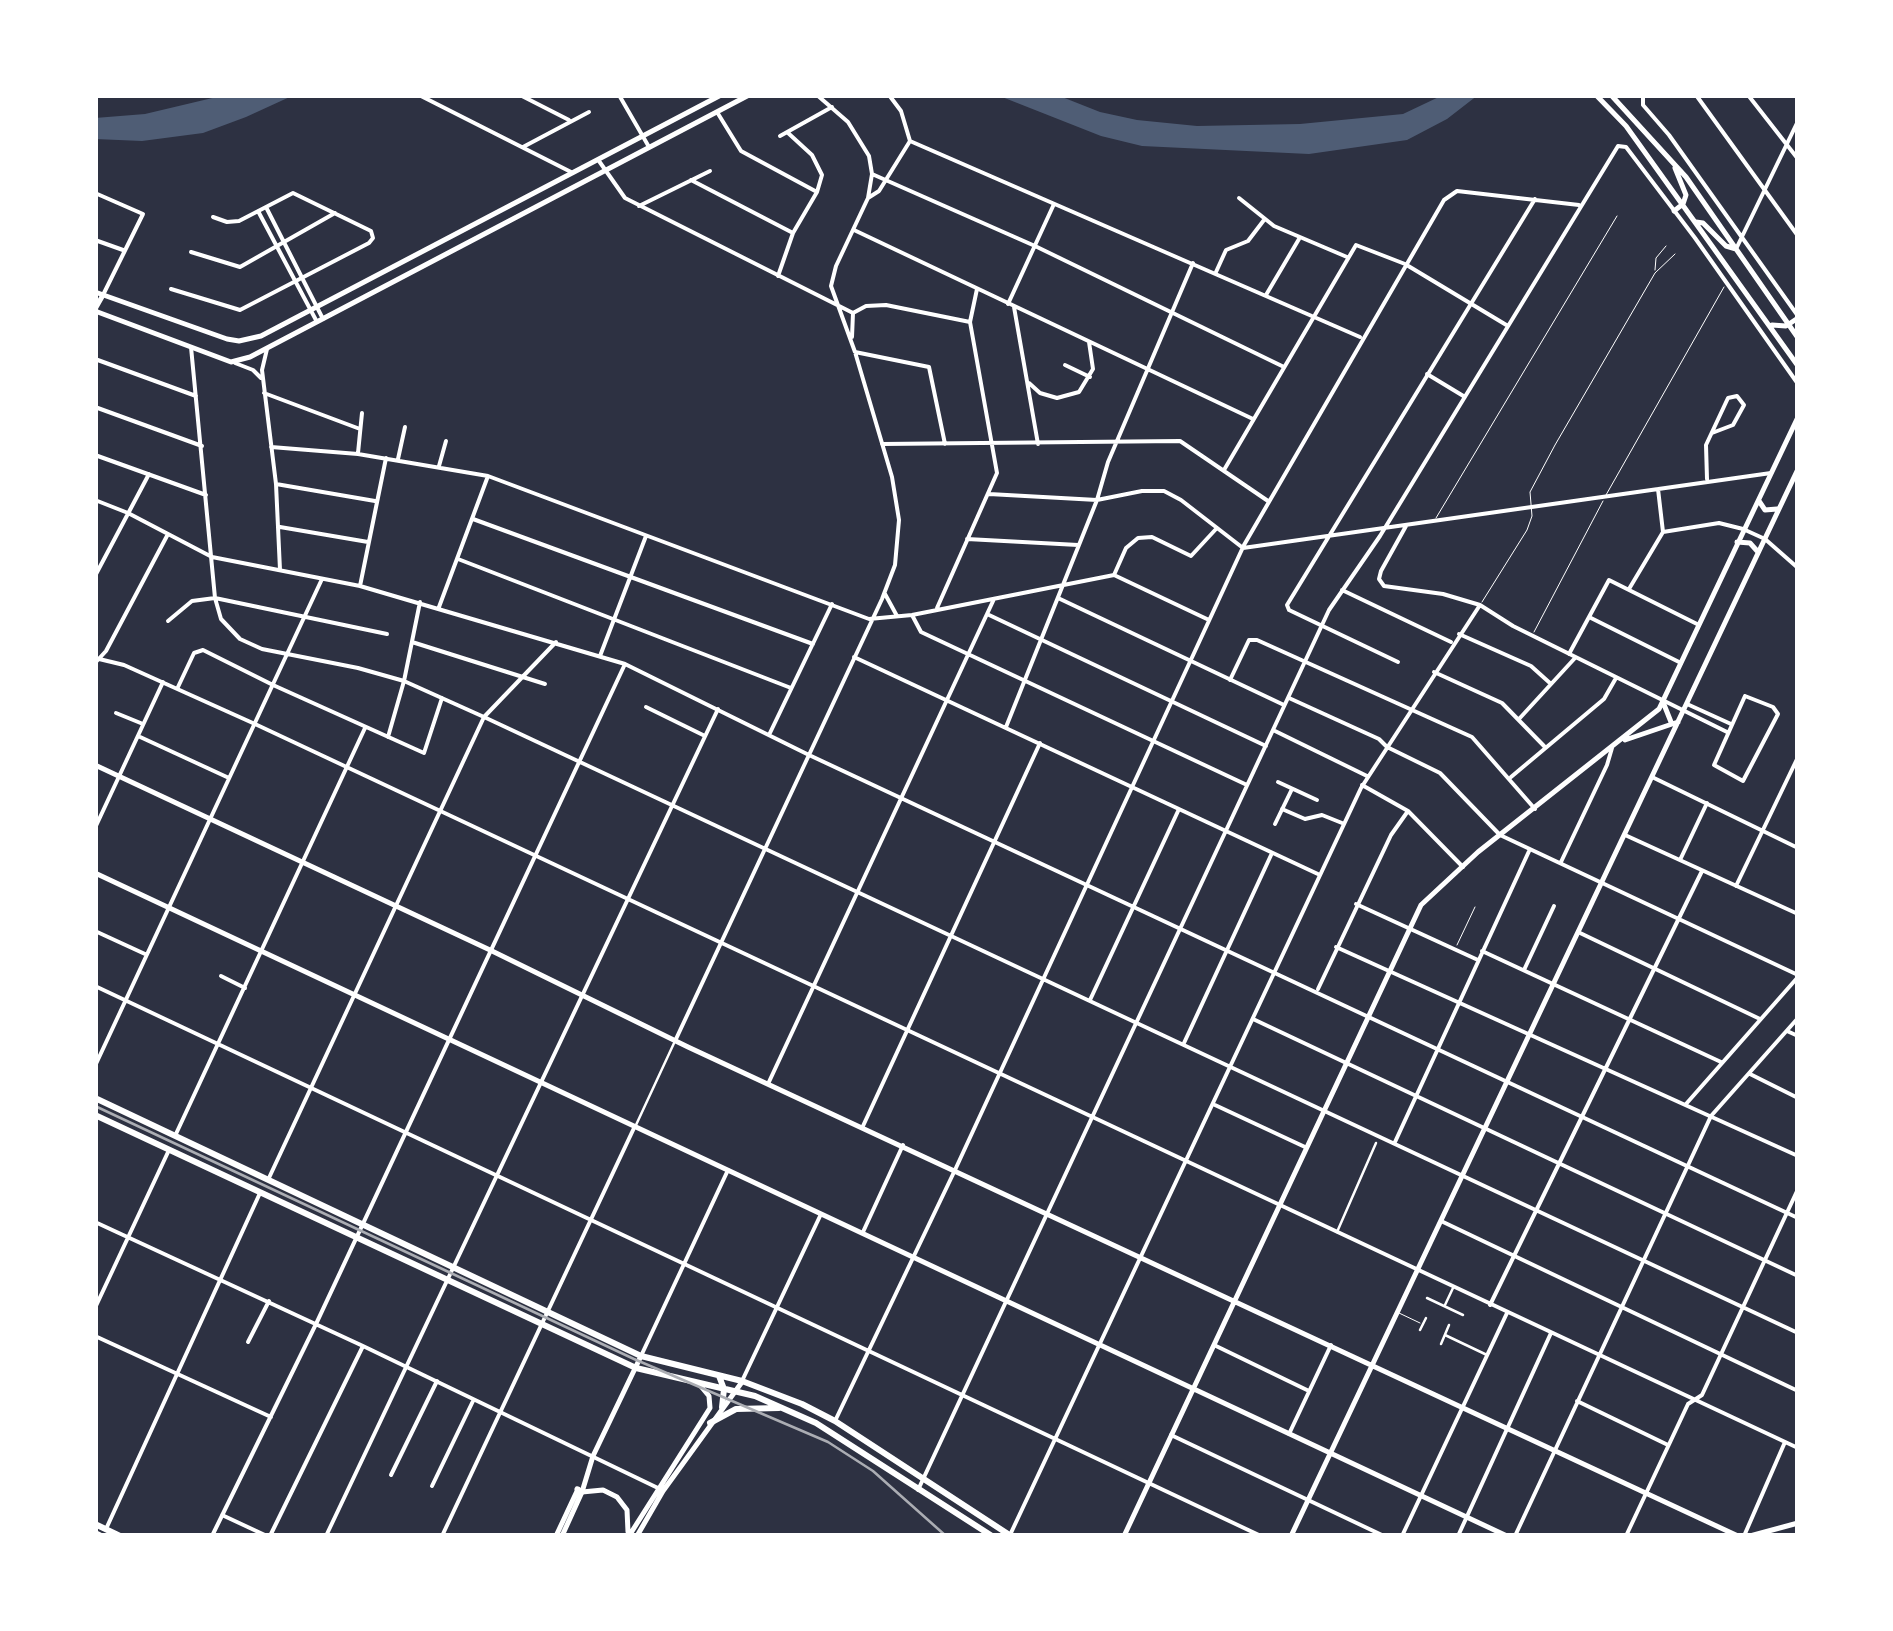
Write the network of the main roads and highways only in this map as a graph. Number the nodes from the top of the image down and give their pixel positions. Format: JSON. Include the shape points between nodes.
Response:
{"nodes":[{"id":1,"x":95,"y":1098,"type":"edge"},
{"id":2,"x":95,"y":1115,"type":"edge"},
{"id":3,"x":719,"y":1376,"type":"junction"},
{"id":4,"x":724,"y":1389,"type":"junction"},
{"id":5,"x":722,"y":1407,"type":"road end"},
{"id":6,"x":783,"y":1408,"type":"junction"},
{"id":7,"x":710,"y":1423,"type":"road end"},
{"id":8,"x":95,"y":1524,"type":"edge"},
{"id":9,"x":101,"y":1533,"type":"edge"},
{"id":10,"x":120,"y":1536,"type":"edge"},
{"id":11,"x":992,"y":1536,"type":"edge"},
{"id":12,"x":1011,"y":1536,"type":"edge"}],
"edges":[{"from":1,"to":3,"type":"main road","via":[[641,1356]]},
{"from":2,"to":4,"type":"main road","via":[[636,1368]]},
{"from":3,"to":4,"type":"main road"},
{"from":3,"to":12,"type":"main road","via":[[835,1421]]},
{"from":4,"to":5,"type":"main road"},
{"from":4,"to":6,"type":"main road"},
{"from":6,"to":7,"type":"main road","via":[[736,1409]]},
{"from":6,"to":11,"type":"main road","via":[[824,1427]]},
{"from":8,"to":9,"type":"main road"},
{"from":9,"to":10,"type":"main road"}]}
